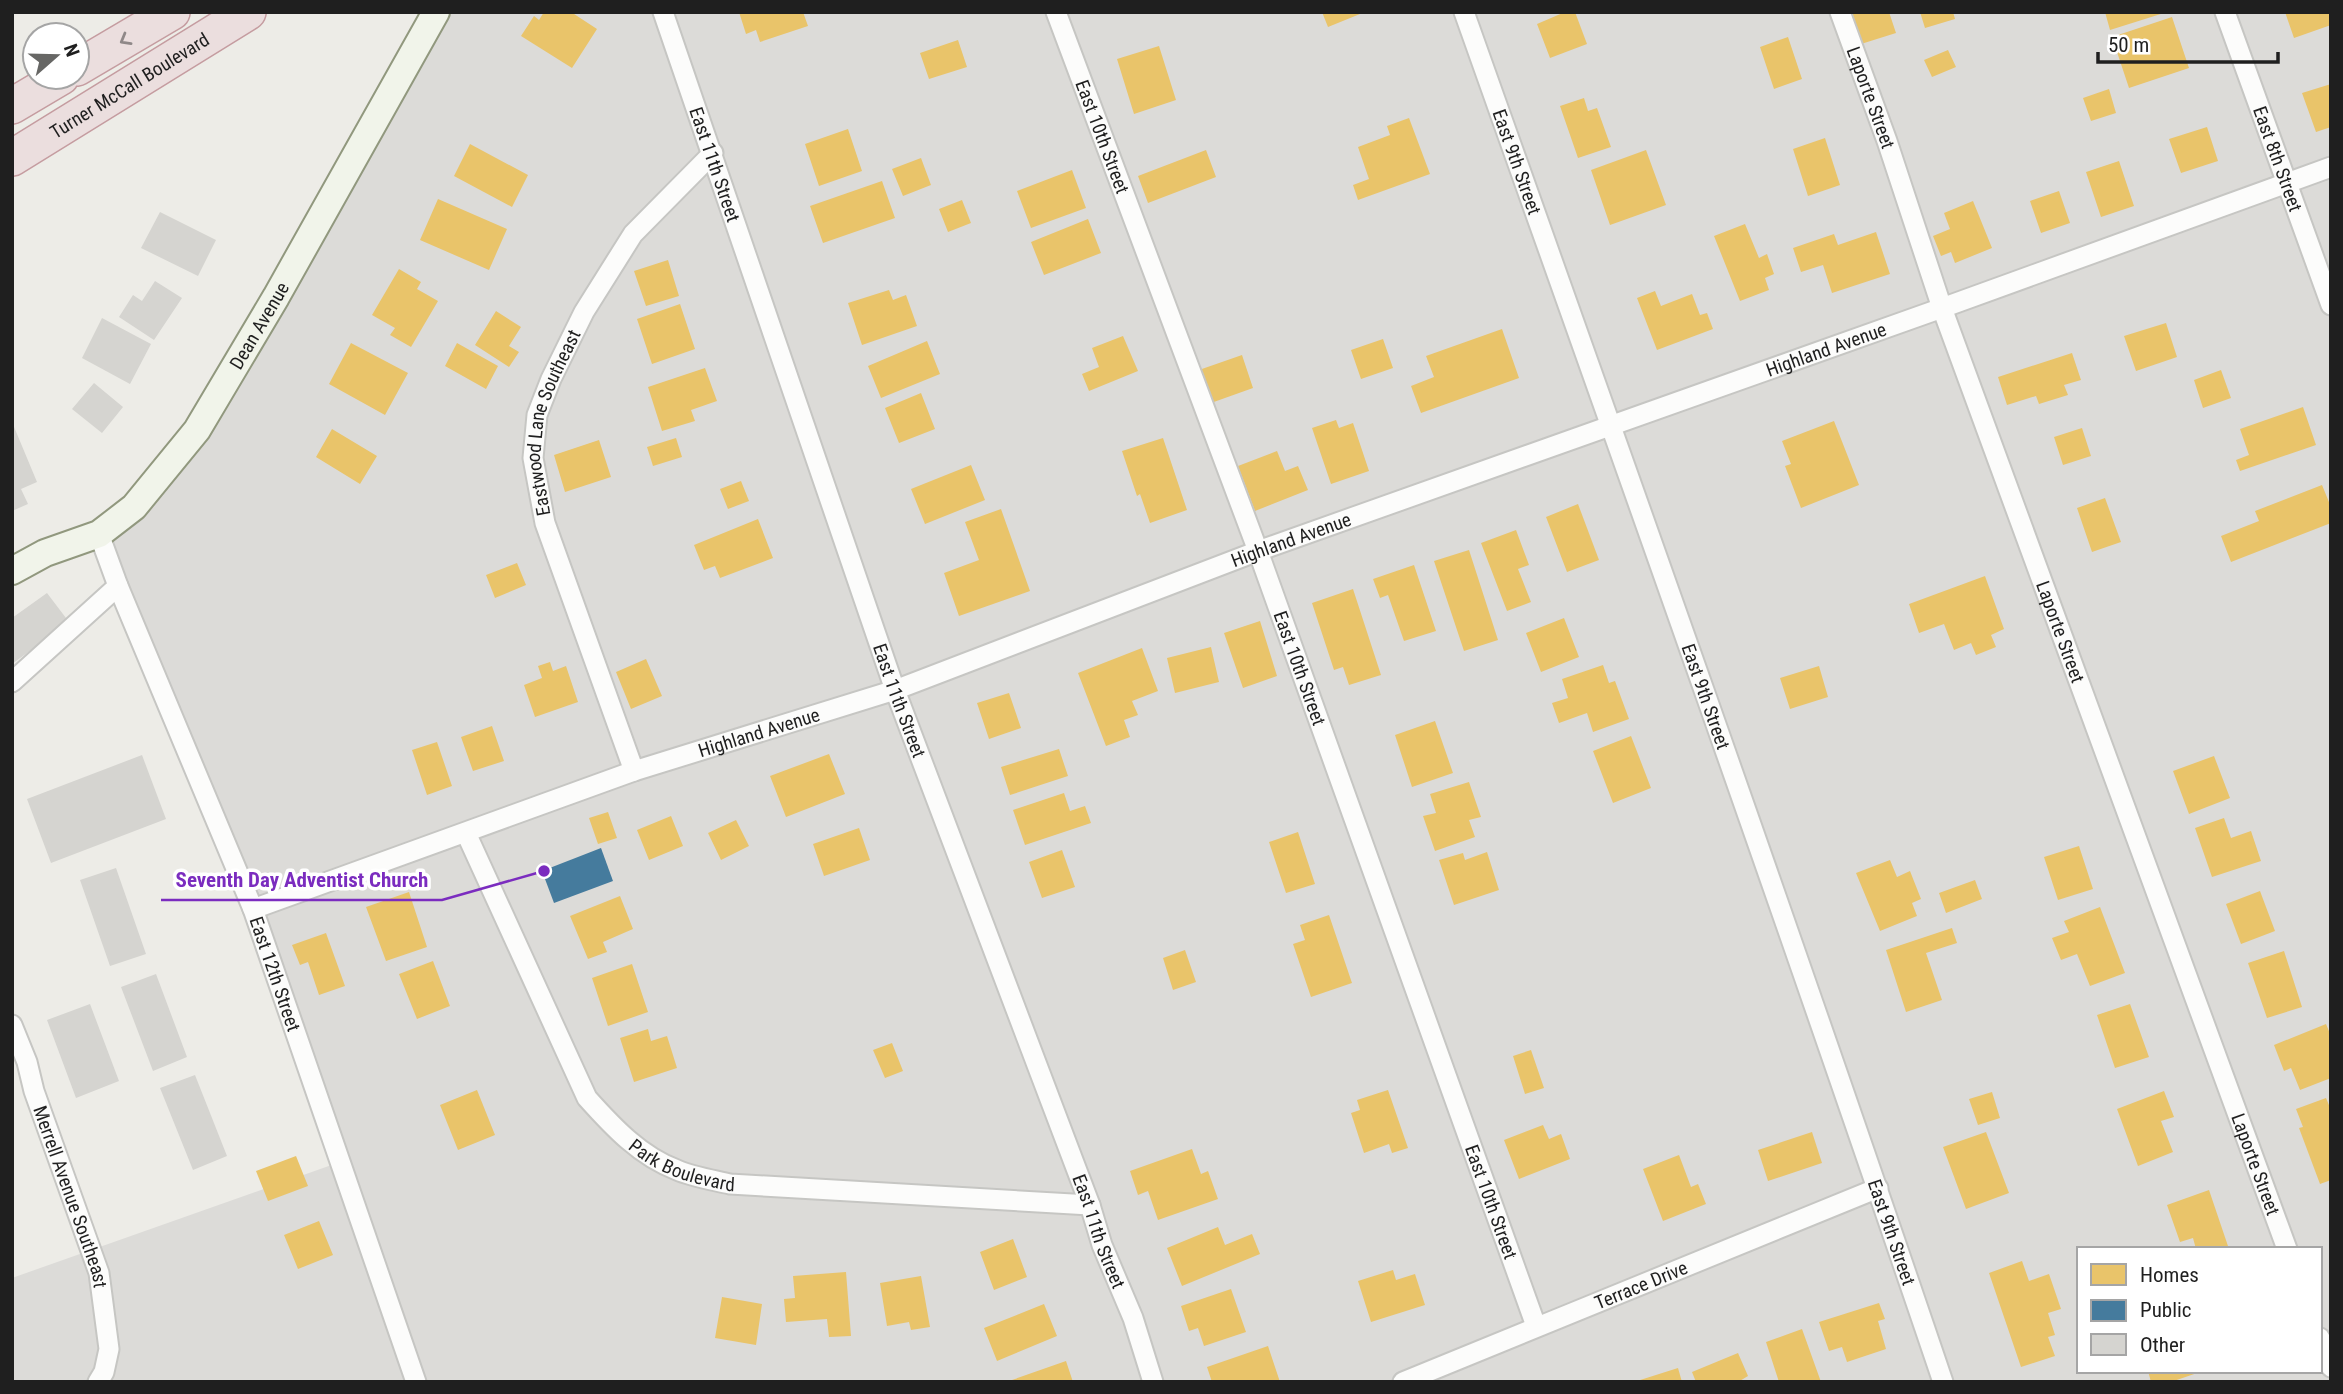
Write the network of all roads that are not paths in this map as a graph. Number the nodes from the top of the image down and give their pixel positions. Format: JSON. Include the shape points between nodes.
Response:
{"nodes":[{"id":1,"x":173,"y":12,"type":"edge"},
{"id":2,"x":248,"y":12,"type":"edge"},
{"id":3,"x":436,"y":12,"type":"edge"},
{"id":4,"x":663,"y":12,"type":"edge"},
{"id":5,"x":1056,"y":12,"type":"edge"},
{"id":6,"x":1465,"y":12,"type":"edge"},
{"id":7,"x":1840,"y":12,"type":"edge"},
{"id":8,"x":2225,"y":12,"type":"edge"},
{"id":9,"x":91,"y":60,"type":"edge"},
{"id":10,"x":37,"y":91,"type":"edge"},
{"id":11,"x":12,"y":106,"type":"edge"},
{"id":12,"x":713,"y":153,"type":"junction"},
{"id":13,"x":12,"y":158,"type":"edge"},
{"id":14,"x":2331,"y":167,"type":"edge"},
{"id":15,"x":2285,"y":183,"type":"junction"},
{"id":16,"x":2331,"y":305,"type":"edge"},
{"id":17,"x":1942,"y":308,"type":"junction"},
{"id":18,"x":1611,"y":426,"type":"junction"},
{"id":19,"x":99,"y":534,"type":"junction"},
{"id":20,"x":1258,"y":551,"type":"junction"},
{"id":21,"x":12,"y":571,"type":"edge"},
{"id":22,"x":118,"y":586,"type":"junction"},
{"id":23,"x":12,"y":682,"type":"edge"},
{"id":24,"x":895,"y":690,"type":"junction"},
{"id":25,"x":634,"y":771,"type":"junction"},
{"id":26,"x":466,"y":833,"type":"junction"},
{"id":27,"x":253,"y":909,"type":"junction"},
{"id":28,"x":12,"y":1025,"type":"edge"},
{"id":29,"x":1878,"y":1188,"type":"junction"},
{"id":30,"x":1090,"y":1205,"type":"junction"},
{"id":31,"x":2286,"y":1247,"type":"edge"},
{"id":32,"x":1536,"y":1326,"type":"junction"},
{"id":33,"x":2322,"y":1343,"type":"edge"},
{"id":34,"x":2331,"y":1367,"type":"edge"},
{"id":35,"x":101,"y":1377,"type":"edge"},
{"id":36,"x":416,"y":1382,"type":"edge"},
{"id":37,"x":1153,"y":1382,"type":"edge"},
{"id":38,"x":1403,"y":1382,"type":"edge"},
{"id":39,"x":1943,"y":1382,"type":"edge"}],
"edges":[{"from":1,"to":9,"type":"highway","name":"Turner McCall Boulevard","one_way":true},
{"from":2,"to":13,"type":"highway","name":"Turner McCall Boulevard"},
{"from":3,"to":19,"type":"main road","name":"Dean Avenue","via":[[197,429],[134,507]]},
{"from":4,"to":12,"type":"street","name":"East 11th Street"},
{"from":5,"to":20,"type":"street","name":"East 10th Street"},
{"from":6,"to":18,"type":"street","name":"East 9th Street"},
{"from":7,"to":17,"type":"street","name":"Laporte Street"},
{"from":8,"to":15,"type":"street","name":"East 8th Street"},
{"from":10,"to":11,"type":"highway"},
{"from":12,"to":24,"type":"street","name":"East 11th Street"},
{"from":12,"to":25,"type":"street","name":"Eastwood Lane Southeast","via":[[633,234],[584,312],[537,415],[533,458],[545,523]]},
{"from":14,"to":15,"type":"street","name":"Highland Avenue"},
{"from":15,"to":16,"type":"street","name":"East 8th Street"},
{"from":15,"to":17,"type":"street","name":"Highland Avenue"},
{"from":17,"to":18,"type":"street","name":"Highland Avenue"},
{"from":17,"to":31,"type":"street","name":"Laporte Street"},
{"from":18,"to":20,"type":"street","name":"Highland Avenue"},
{"from":18,"to":29,"type":"street","name":"East 9th Street"},
{"from":19,"to":21,"type":"main road","name":"Dean Avenue","via":[[45,553]]},
{"from":19,"to":22,"type":"street","name":"East 12th Street"},
{"from":20,"to":24,"type":"street","name":"Highland Avenue"},
{"from":20,"to":32,"type":"street","name":"East 10th Street"},
{"from":22,"to":23,"type":"street"},
{"from":22,"to":27,"type":"street","name":"East 12th Street"},
{"from":24,"to":25,"type":"street","name":"Highland Avenue"},
{"from":24,"to":30,"type":"street","name":"East 11th Street"},
{"from":25,"to":26,"type":"street","name":"Highland Avenue"},
{"from":26,"to":27,"type":"street","name":"Highland Avenue"},
{"from":26,"to":30,"type":"street","name":"Park Boulevard","via":[[587,1098],[645,1154],[678,1171],[730,1184]]},
{"from":27,"to":36,"type":"street","name":"East 12th Street"},
{"from":28,"to":35,"type":"street","name":"Merrell Avenue Southeast","via":[[99,1273],[110,1349]]},
{"from":29,"to":32,"type":"street","name":"Terrace Drive"},
{"from":29,"to":39,"type":"street","name":"East 9th Street"},
{"from":30,"to":37,"type":"street","name":"East 11th Street"},
{"from":32,"to":38,"type":"street","name":"Terrace Drive"},
{"from":33,"to":34,"type":"street"}]}
